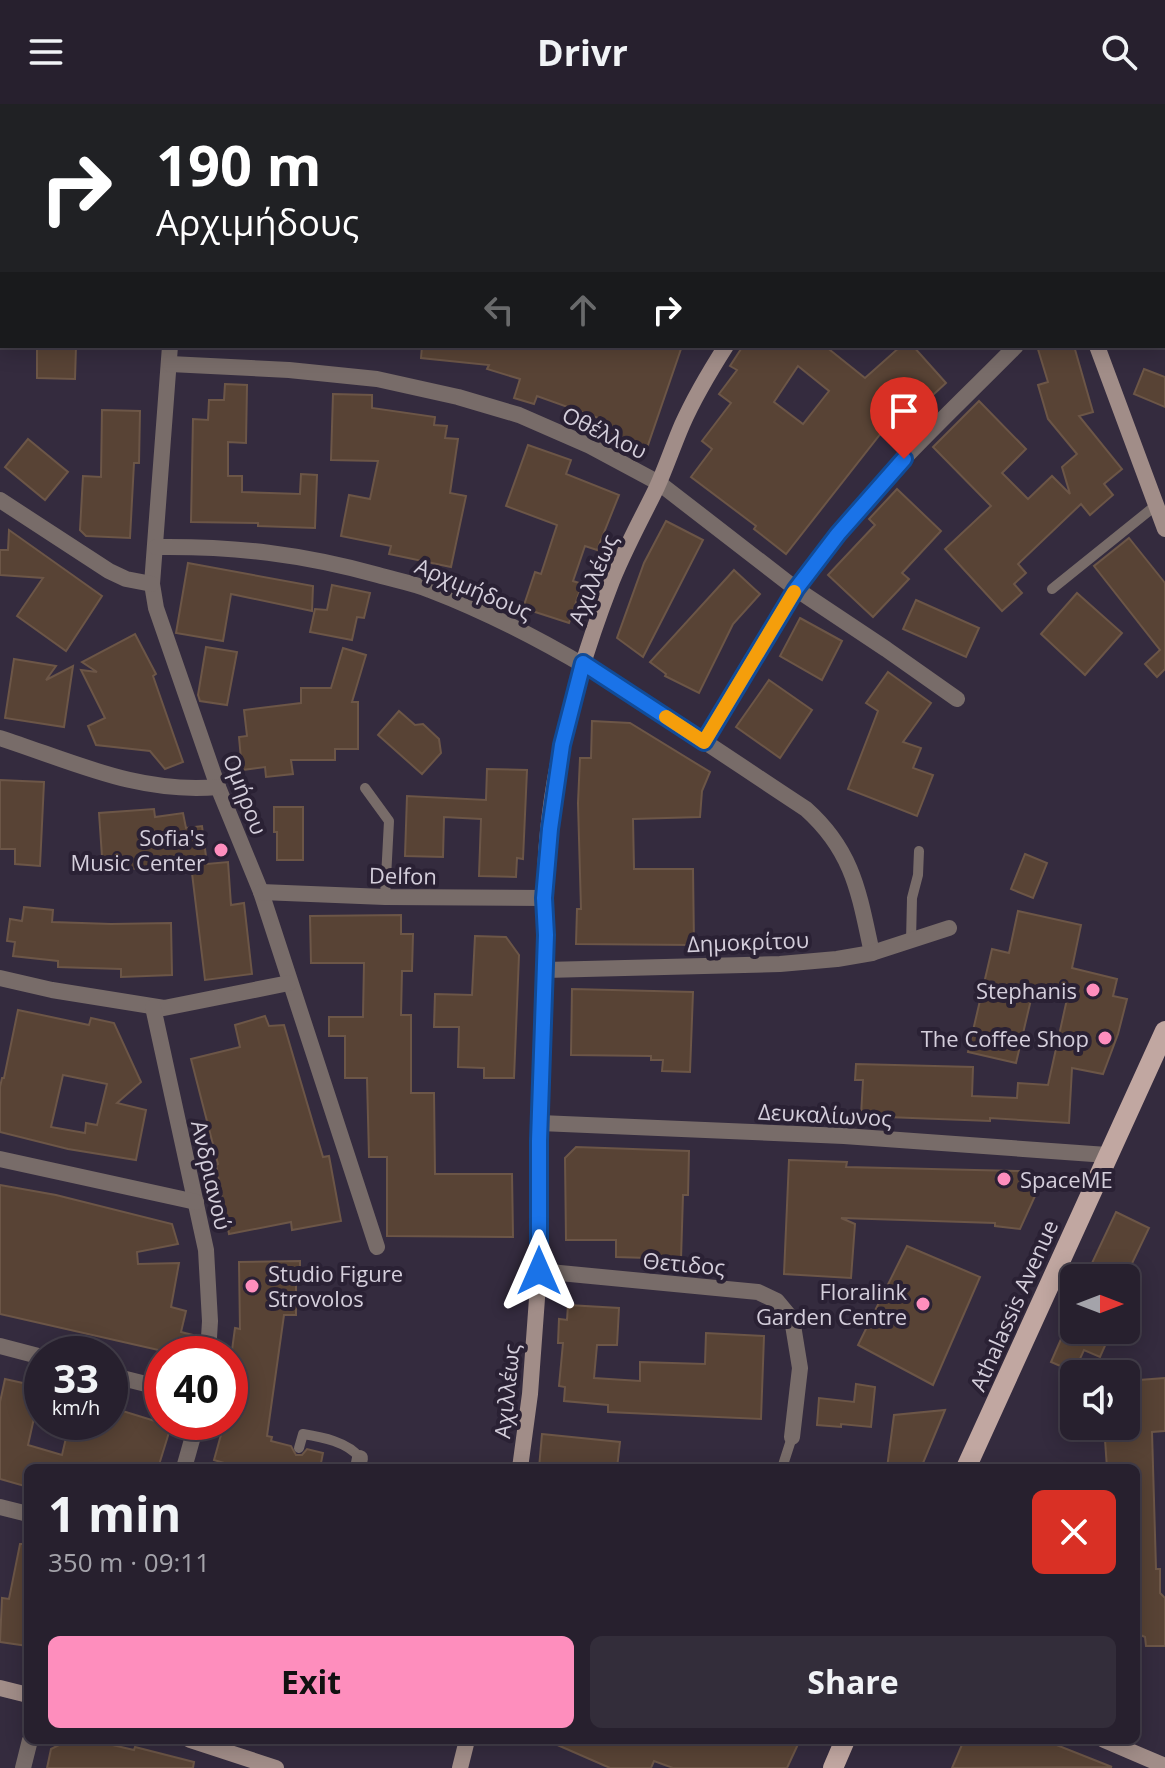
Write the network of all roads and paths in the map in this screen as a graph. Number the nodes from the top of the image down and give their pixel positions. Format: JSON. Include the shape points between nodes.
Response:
{"nodes":[{"id":1,"x":170,"y":348,"type":"edge"},
{"id":2,"x":725,"y":348,"type":"edge"},
{"id":3,"x":1014,"y":348,"type":"edge"},
{"id":4,"x":1098,"y":348,"type":"edge"},
{"id":5,"x":170,"y":364,"type":"junction"},
{"id":6,"x":659,"y":483,"type":"junction"},
{"id":7,"x":0,"y":500,"type":"edge"},
{"id":8,"x":1155,"y":506,"type":"junction"},
{"id":9,"x":1165,"y":529,"type":"edge"},
{"id":10,"x":156,"y":547,"type":"junction"},
{"id":11,"x":152,"y":584,"type":"junction"},
{"id":12,"x":796,"y":589,"type":"junction"},
{"id":13,"x":1052,"y":589,"type":"dead end"},
{"id":14,"x":583,"y":663,"type":"junction"},
{"id":15,"x":957,"y":699,"type":"dead end"},
{"id":16,"x":0,"y":738,"type":"edge"},
{"id":17,"x":704,"y":742,"type":"junction"},
{"id":18,"x":218,"y":787,"type":"junction"},
{"id":19,"x":365,"y":788,"type":"dead end"},
{"id":20,"x":919,"y":851,"type":"dead end"},
{"id":21,"x":261,"y":892,"type":"junction"},
{"id":22,"x":385,"y":897,"type":"junction"},
{"id":23,"x":544,"y":898,"type":"junction"},
{"id":24,"x":949,"y":928,"type":"dead end"},
{"id":25,"x":911,"y":941,"type":"junction"},
{"id":26,"x":872,"y":953,"type":"junction"},
{"id":27,"x":545,"y":970,"type":"junction"},
{"id":28,"x":0,"y":978,"type":"edge"},
{"id":29,"x":289,"y":983,"type":"junction"},
{"id":30,"x":153,"y":1007,"type":"junction"},
{"id":31,"x":1165,"y":1031,"type":"edge"},
{"id":32,"x":540,"y":1123,"type":"junction"},
{"id":33,"x":1107,"y":1155,"type":"junction"},
{"id":34,"x":0,"y":1159,"type":"edge"},
{"id":35,"x":196,"y":1202,"type":"junction"},
{"id":36,"x":377,"y":1247,"type":"dead end"},
{"id":37,"x":539,"y":1271,"type":"junction"},
{"id":38,"x":209,"y":1336,"type":"edge"},
{"id":39,"x":0,"y":1346,"type":"edge"},
{"id":40,"x":24,"y":1352,"type":"edge"},
{"id":41,"x":792,"y":1437,"type":"joint"},
{"id":42,"x":192,"y":1440,"type":"edge"},
{"id":43,"x":299,"y":1448,"type":"dead end"},
{"id":44,"x":359,"y":1463,"type":"edge"},
{"id":45,"x":185,"y":1464,"type":"edge"},
{"id":46,"x":521,"y":1464,"type":"edge"},
{"id":47,"x":783,"y":1464,"type":"edge"},
{"id":48,"x":968,"y":1464,"type":"edge"},
{"id":49,"x":0,"y":1507,"type":"edge"},
{"id":50,"x":24,"y":1513,"type":"edge"},
{"id":51,"x":0,"y":1688,"type":"edge"},
{"id":52,"x":24,"y":1694,"type":"edge"},
{"id":53,"x":29,"y":1744,"type":"edge"},
{"id":54,"x":202,"y":1744,"type":"edge"},
{"id":55,"x":466,"y":1744,"type":"edge"},
{"id":56,"x":843,"y":1744,"type":"edge"},
{"id":57,"x":1113,"y":1744,"type":"edge"},
{"id":58,"x":1165,"y":1766,"type":"edge"},
{"id":59,"x":23,"y":1768,"type":"edge"},
{"id":60,"x":276,"y":1768,"type":"edge"},
{"id":61,"x":460,"y":1768,"type":"edge"},
{"id":62,"x":833,"y":1768,"type":"edge"}],
"edges":[{"from":1,"to":5,"type":"street","name":"Ομήρου"},
{"from":2,"to":6,"type":"street","name":"Αχιλλέως","via":[[697,394]]},
{"from":3,"to":12,"type":"street","via":[[904,459]]},
{"from":4,"to":8,"type":"street"},
{"from":5,"to":6,"type":"street","name":"Οθέλλου","via":[[377,379],[458,397],[533,421]]},
{"from":5,"to":10,"type":"street","name":"Ομήρου"},
{"from":6,"to":12,"type":"street","name":"Οθέλλου"},
{"from":6,"to":14,"type":"street","name":"Αχιλλέως","via":[[611,583]]},
{"from":7,"to":11,"type":"street","via":[[109,571]]},
{"from":8,"to":9,"type":"street"},
{"from":8,"to":13,"type":"lane"},
{"from":10,"to":11,"type":"street","name":"Ομήρου"},
{"from":10,"to":14,"type":"street","name":"Αρχιμήδους","via":[[256,549],[341,565],[428,589]]},
{"from":11,"to":18,"type":"street","name":"Ομήρου","via":[[161,627]]},
{"from":12,"to":15,"type":"street","name":"Οθέλλου"},
{"from":12,"to":17,"type":"street"},
{"from":14,"to":17,"type":"street","name":"Αρχιμήδους"},
{"from":14,"to":23,"type":"street","name":"Αχιλλέως","via":[[562,745]]},
{"from":16,"to":18,"type":"street","via":[[145,785]]},
{"from":17,"to":26,"type":"street","name":"Αρχιμήδους","via":[[826,827],[858,889]]},
{"from":18,"to":21,"type":"street","name":"Ομήρου"},
{"from":19,"to":22,"type":"lane","via":[[389,821]]},
{"from":20,"to":25,"type":"lane"},
{"from":21,"to":22,"type":"street","name":"Delfon"},
{"from":21,"to":29,"type":"street","name":"Ομήρου"},
{"from":22,"to":23,"type":"street","name":"Delfon"},
{"from":23,"to":27,"type":"street","name":"Αχιλλέως"},
{"from":24,"to":25,"type":"street","name":"Δημοκρίτου"},
{"from":25,"to":26,"type":"street","name":"Δημοκρίτου"},
{"from":26,"to":27,"type":"street","name":"Δημοκρίτου","via":[[780,964]]},
{"from":27,"to":32,"type":"street","name":"Αχιλλέως"},
{"from":28,"to":30,"type":"street"},
{"from":29,"to":30,"type":"street"},
{"from":29,"to":36,"type":"street","name":"Ομήρου"},
{"from":30,"to":35,"type":"street","name":"Ανδριανού"},
{"from":31,"to":33,"type":"main road","name":"Athalassis Avenue"},
{"from":32,"to":33,"type":"street","name":"Δευκαλίωνος","via":[[844,1136]]},
{"from":32,"to":37,"type":"street","name":"Αχιλλέως"},
{"from":33,"to":48,"type":"main road","name":"Athalassis Avenue"},
{"from":34,"to":35,"type":"street"},
{"from":35,"to":38,"type":"street","name":"Ανδριανού","via":[[207,1254]]},
{"from":37,"to":41,"type":"street","name":"Θετιδος","via":[[758,1292],[777,1301],[792,1319],[800,1368]]},
{"from":37,"to":46,"type":"street","name":"Αχιλλέως"},
{"from":39,"to":40,"type":"street"},
{"from":41,"to":47,"type":"lane"},
{"from":42,"to":45,"type":"street"},
{"from":43,"to":44,"type":"lane","via":[[303,1434],[317,1436],[353,1449]]},
{"from":49,"to":50,"type":"street"},
{"from":51,"to":52,"type":"street"},
{"from":53,"to":59,"type":"street"},
{"from":54,"to":60,"type":"street"},
{"from":55,"to":61,"type":"street"},
{"from":56,"to":62,"type":"main road"},
{"from":57,"to":58,"type":"street"}]}
